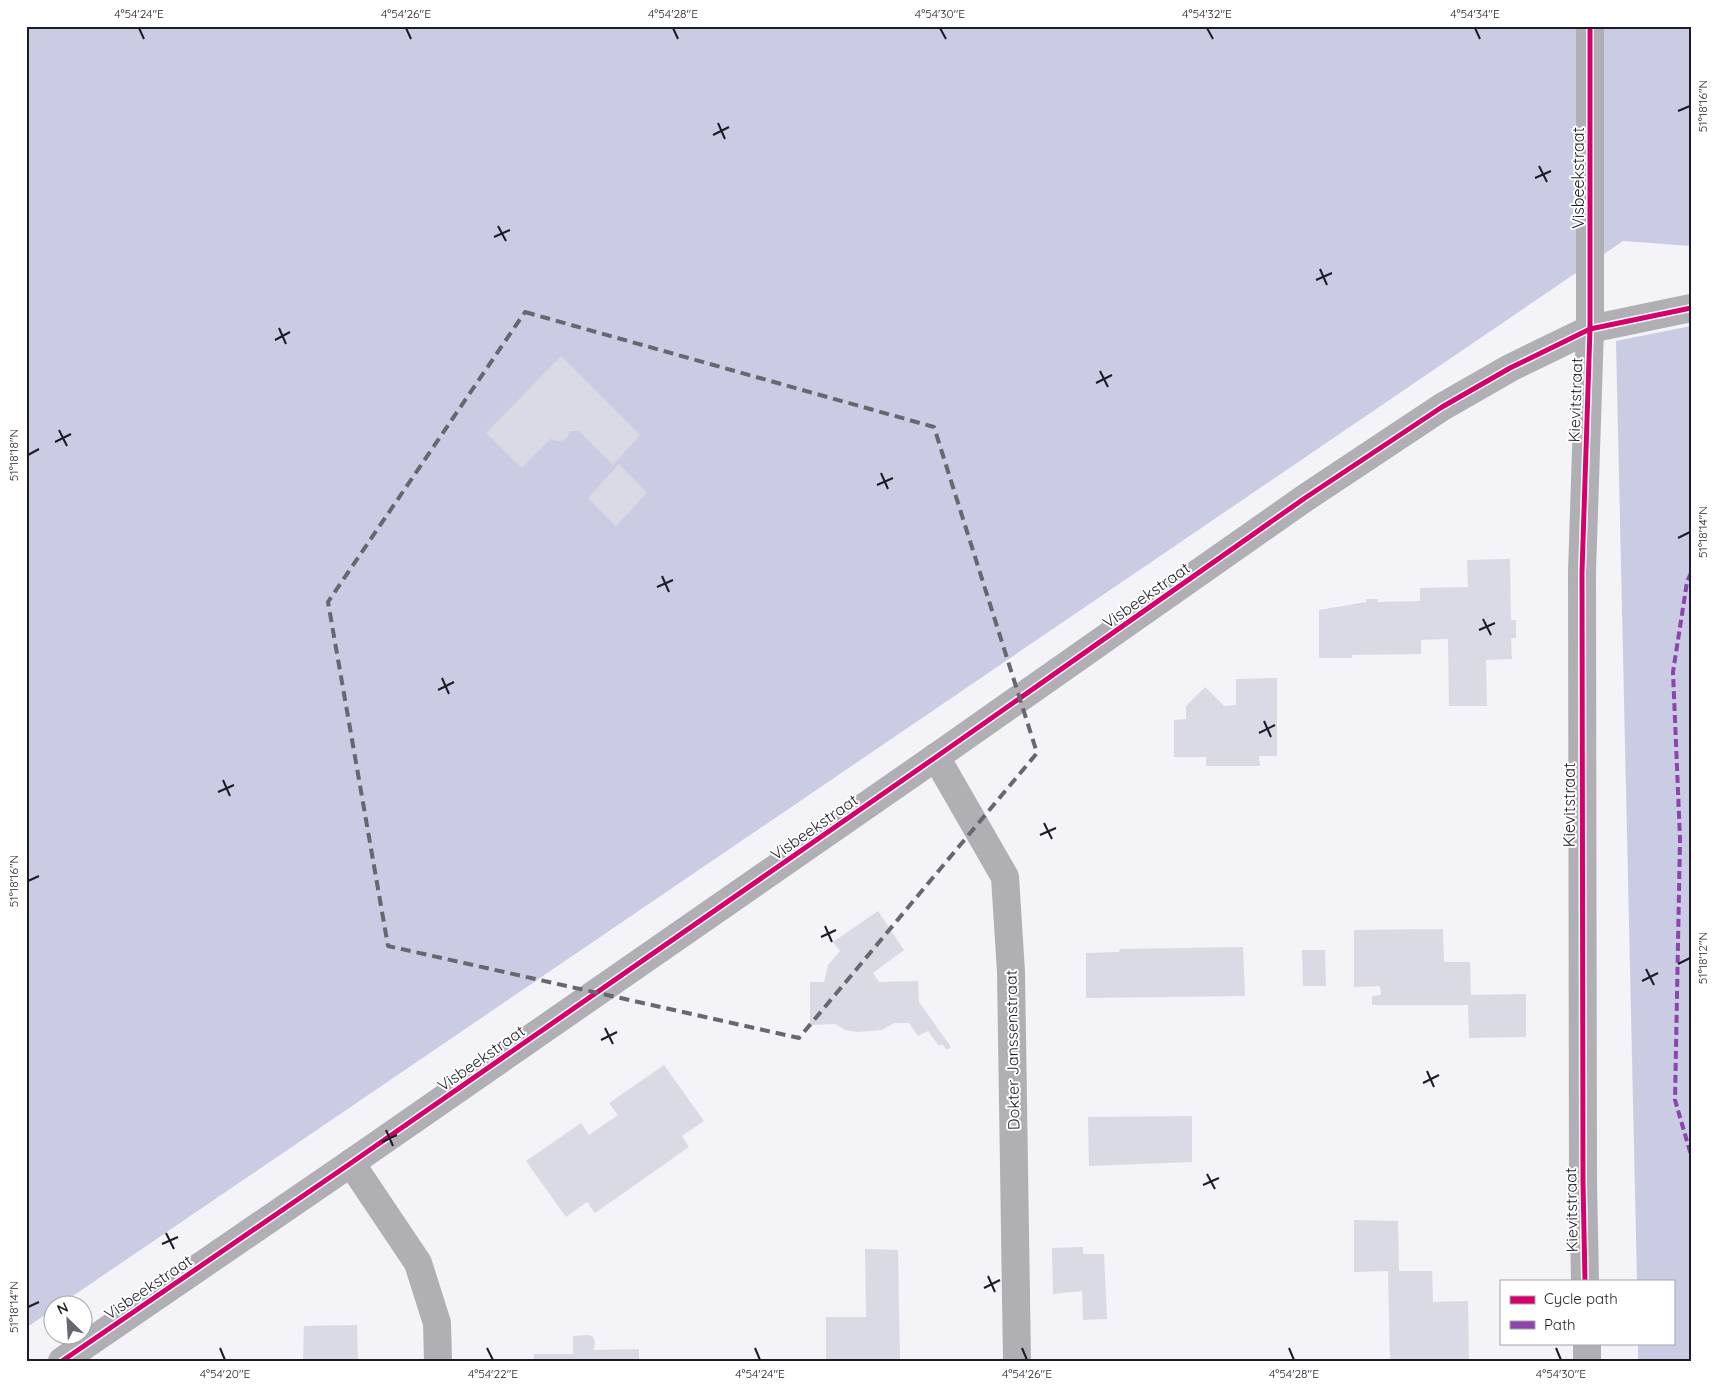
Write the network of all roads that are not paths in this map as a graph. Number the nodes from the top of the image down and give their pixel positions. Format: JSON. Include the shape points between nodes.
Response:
{"nodes":[{"id":1,"x":1590,"y":26,"type":"edge"},
{"id":2,"x":1691,"y":308,"type":"edge"},
{"id":3,"x":1590,"y":329,"type":"junction"},
{"id":4,"x":936,"y":757,"type":"junction"},
{"id":5,"x":351,"y":1163,"type":"junction"},
{"id":6,"x":1585,"y":1280,"type":"edge"},
{"id":7,"x":1587,"y":1344,"type":"edge"},
{"id":8,"x":62,"y":1361,"type":"edge"},
{"id":9,"x":438,"y":1361,"type":"edge"},
{"id":10,"x":1017,"y":1361,"type":"edge"},
{"id":11,"x":1587,"y":1361,"type":"edge"}],
"edges":[{"from":1,"to":3,"type":"street","name":"Visbeekstraat"},
{"from":2,"to":3,"type":"street","name":"Visbeekstraat"},
{"from":3,"to":4,"type":"street","name":"Visbeekstraat","via":[[1510,368],[1442,407],[1305,498]]},
{"from":3,"to":6,"type":"street","name":"Kievitstraat","via":[[1582,572]]},
{"from":4,"to":5,"type":"street","name":"Visbeekstraat"},
{"from":4,"to":10,"type":"street","name":"Dokter Janssenstraat","via":[[1005,877],[1011,972]]},
{"from":5,"to":8,"type":"street","name":"Visbeekstraat"},
{"from":5,"to":9,"type":"street","via":[[418,1263],[436,1323]]},
{"from":7,"to":11,"type":"street"}]}
